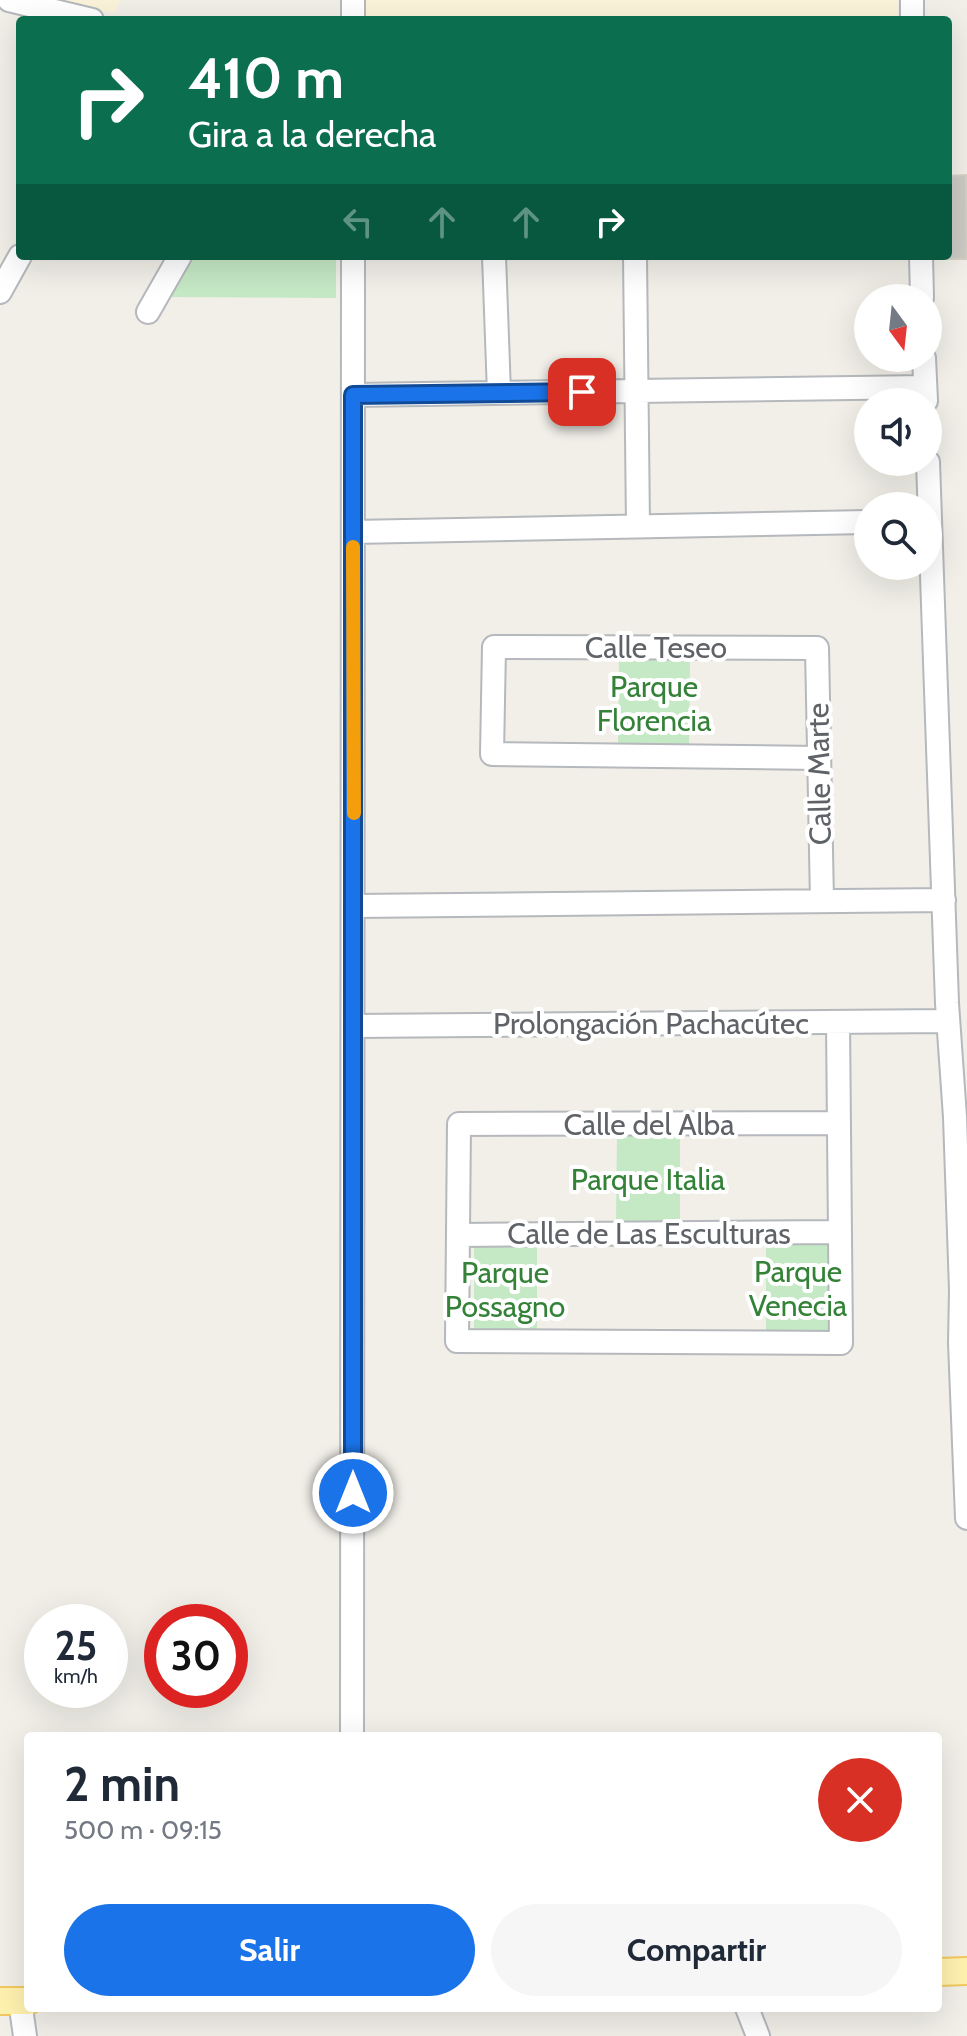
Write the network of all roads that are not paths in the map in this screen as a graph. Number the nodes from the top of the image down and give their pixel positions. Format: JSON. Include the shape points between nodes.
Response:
{"nodes":[{"id":1,"x":9,"y":0,"type":"edge"},
{"id":2,"x":75,"y":16,"type":"edge"},
{"id":3,"x":18,"y":260,"type":"edge"},
{"id":4,"x":178,"y":260,"type":"edge"},
{"id":5,"x":353,"y":260,"type":"edge"},
{"id":6,"x":494,"y":260,"type":"edge"},
{"id":7,"x":635,"y":260,"type":"edge"},
{"id":8,"x":921,"y":260,"type":"edge"},
{"id":9,"x":922,"y":284,"type":"edge"},
{"id":10,"x":0,"y":292,"type":"edge"},
{"id":11,"x":148,"y":312,"type":"dead end"},
{"id":12,"x":638,"y":391,"type":"junction"},
{"id":13,"x":499,"y":393,"type":"junction"},
{"id":14,"x":854,"y":394,"type":"edge"},
{"id":15,"x":353,"y":395,"type":"junction"},
{"id":16,"x":854,"y":522,"type":"edge"},
{"id":17,"x":638,"y":526,"type":"junction"},
{"id":18,"x":353,"y":532,"type":"junction"},
{"id":19,"x":931,"y":580,"type":"edge"},
{"id":20,"x":817,"y":648,"type":"joint"},
{"id":21,"x":819,"y":758,"type":"junction"},
{"id":22,"x":944,"y":900,"type":"junction"},
{"id":23,"x":822,"y":901,"type":"junction"},
{"id":24,"x":354,"y":906,"type":"junction"},
{"id":25,"x":948,"y":1021,"type":"junction"},
{"id":26,"x":838,"y":1022,"type":"junction"},
{"id":27,"x":354,"y":1026,"type":"junction"},
{"id":28,"x":838,"y":1123,"type":"junction"},
{"id":29,"x":839,"y":1232,"type":"junction"},
{"id":30,"x":458,"y":1235,"type":"junction"},
{"id":31,"x":967,"y":1518,"type":"edge"},
{"id":32,"x":352,"y":1732,"type":"edge"},
{"id":33,"x":967,"y":1971,"type":"edge"},
{"id":34,"x":942,"y":1972,"type":"edge"},
{"id":35,"x":16,"y":2001,"type":"edge"},
{"id":36,"x":749,"y":2012,"type":"edge"},
{"id":37,"x":25,"y":2036,"type":"edge"},
{"id":38,"x":758,"y":2036,"type":"edge"}],
"edges":[{"from":1,"to":2,"type":"street"},
{"from":3,"to":10,"type":"street"},
{"from":4,"to":11,"type":"street"},
{"from":5,"to":15,"type":"street"},
{"from":6,"to":13,"type":"street"},
{"from":7,"to":12,"type":"street"},
{"from":8,"to":9,"type":"street"},
{"from":12,"to":13,"type":"street"},
{"from":12,"to":14,"type":"street"},
{"from":12,"to":17,"type":"street"},
{"from":13,"to":15,"type":"street"},
{"from":15,"to":18,"type":"street"},
{"from":16,"to":17,"type":"street"},
{"from":17,"to":18,"type":"street"},
{"from":18,"to":24,"type":"street"},
{"from":19,"to":22,"type":"street"},
{"from":20,"to":21,"type":"street","name":"Calle Marte"},
{"from":20,"to":21,"type":"street","name":"Calle Teseo","via":[[494,647],[492,754]]},
{"from":21,"to":23,"type":"street","name":"Calle Marte"},
{"from":22,"to":23,"type":"street"},
{"from":22,"to":25,"type":"street"},
{"from":23,"to":24,"type":"street"},
{"from":24,"to":27,"type":"street"},
{"from":25,"to":26,"type":"street","name":"Prolongación Pachacútec"},
{"from":25,"to":31,"type":"street"},
{"from":26,"to":27,"type":"street","name":"Prolongación Pachacútec"},
{"from":26,"to":28,"type":"street"},
{"from":27,"to":32,"type":"street"},
{"from":28,"to":29,"type":"street"},
{"from":28,"to":30,"type":"street","name":"Calle del Alba","via":[[459,1124]]},
{"from":29,"to":30,"type":"street","name":"Calle de Las Esculturas"},
{"from":29,"to":30,"type":"street","via":[[841,1343],[457,1341]]},
{"from":33,"to":34,"type":"main road"},
{"from":35,"to":37,"type":"street"},
{"from":36,"to":38,"type":"street"}]}
